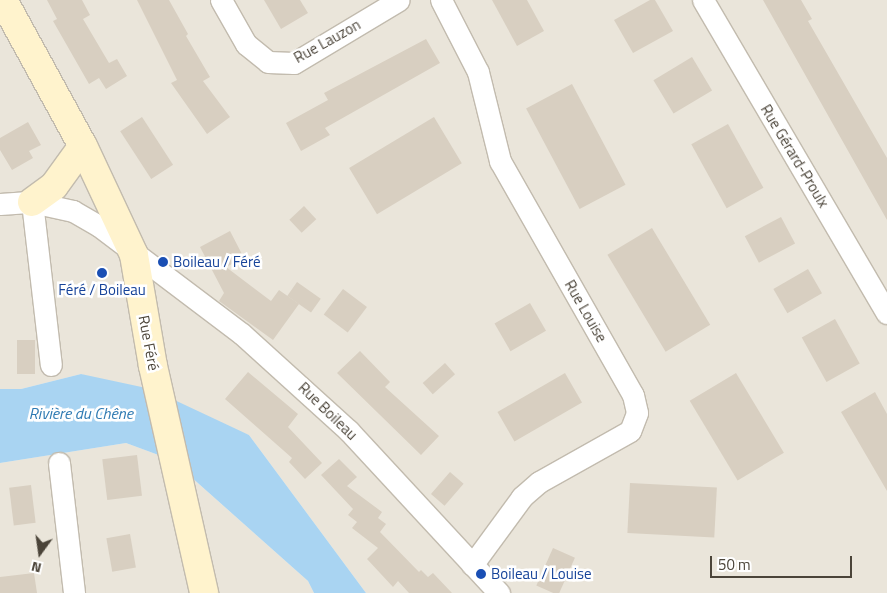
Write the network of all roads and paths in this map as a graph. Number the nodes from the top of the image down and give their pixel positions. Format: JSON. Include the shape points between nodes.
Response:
{"nodes":[{"id":1,"x":3,"y":0,"type":"edge"},
{"id":2,"x":220,"y":0,"type":"edge"},
{"id":3,"x":399,"y":0,"type":"edge"},
{"id":4,"x":441,"y":0,"type":"edge"},
{"id":5,"x":703,"y":0,"type":"edge"},
{"id":6,"x":83,"y":146,"type":"junction"},
{"id":7,"x":32,"y":202,"type":"junction"},
{"id":8,"x":0,"y":204,"type":"edge"},
{"id":9,"x":134,"y":255,"type":"junction"},
{"id":10,"x":887,"y":313,"type":"edge"},
{"id":11,"x":51,"y":365,"type":"dead end"},
{"id":12,"x":59,"y":463,"type":"dead end"},
{"id":13,"x":472,"y":565,"type":"junction"},
{"id":14,"x":74,"y":593,"type":"edge"},
{"id":15,"x":204,"y":593,"type":"edge"},
{"id":16,"x":499,"y":593,"type":"edge"}],
"edges":[{"from":1,"to":6,"type":"street","name":"Rue Féré"},
{"from":2,"to":3,"type":"street","name":"Rue Lauzon","via":[[246,44],[268,62],[294,63]]},
{"from":4,"to":13,"type":"street","name":"Rue Louise","via":[[478,72],[500,161],[633,395],[637,413],[630,431],[538,482],[522,497]]},
{"from":5,"to":10,"type":"street","name":"Rue Gérard-Proulx"},
{"from":6,"to":7,"type":"street","via":[[54,186]]},
{"from":6,"to":9,"type":"street","name":"Rue Féré"},
{"from":7,"to":8,"type":"street","name":"Rue Boileau"},
{"from":7,"to":9,"type":"street","name":"Rue Boileau","via":[[73,211],[99,226]]},
{"from":7,"to":11,"type":"street"},
{"from":9,"to":13,"type":"street","name":"Rue Boileau","via":[[242,334],[299,383],[349,431]]},
{"from":9,"to":15,"type":"street","name":"Rue Féré","via":[[153,366]]},
{"from":12,"to":14,"type":"street"},
{"from":13,"to":16,"type":"street","name":"Rue Boileau"}]}
